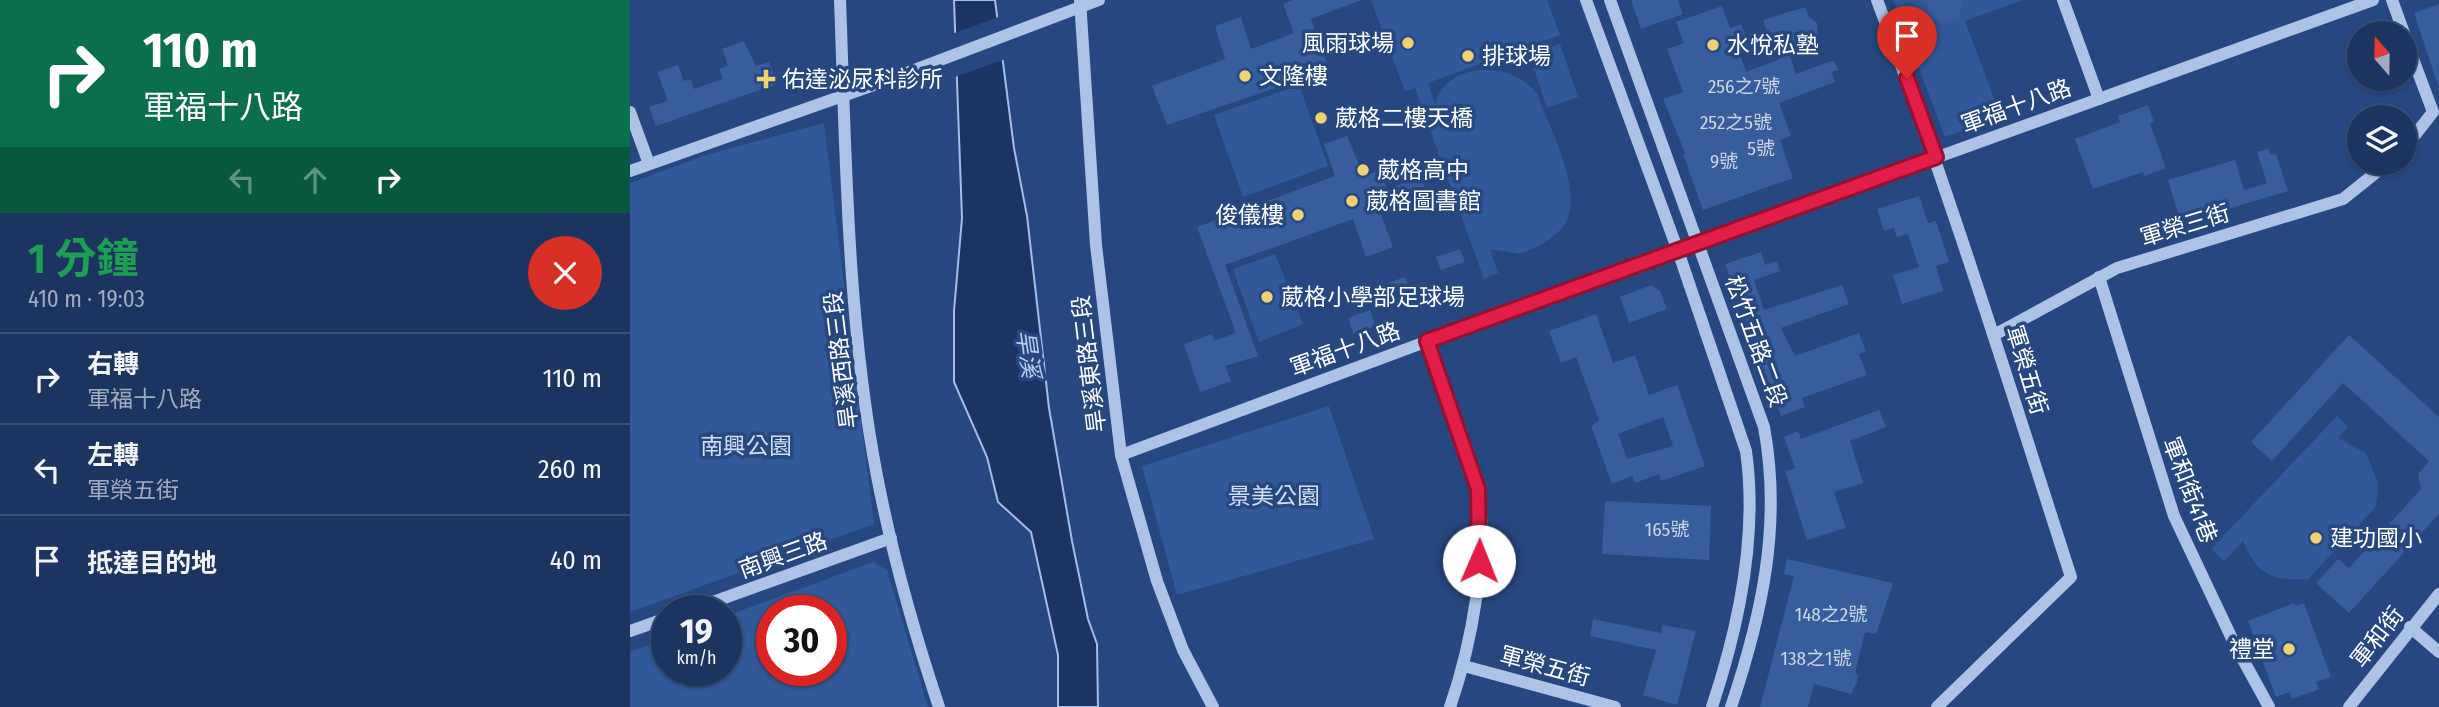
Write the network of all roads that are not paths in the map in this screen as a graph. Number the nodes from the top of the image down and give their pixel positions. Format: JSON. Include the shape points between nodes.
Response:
{"nodes":[{"id":1,"x":840,"y":0,"type":"edge"},
{"id":2,"x":1099,"y":0,"type":"edge"},
{"id":3,"x":1586,"y":0,"type":"edge"},
{"id":4,"x":1610,"y":0,"type":"edge"},
{"id":5,"x":1877,"y":0,"type":"edge"},
{"id":6,"x":2063,"y":0,"type":"edge"},
{"id":7,"x":2373,"y":0,"type":"edge"},
{"id":8,"x":2392,"y":0,"type":"edge"},
{"id":9,"x":1080,"y":4,"type":"edge"},
{"id":10,"x":2399,"y":21,"type":"edge"},
{"id":11,"x":2417,"y":69,"type":"edge"},
{"id":12,"x":844,"y":96,"type":"junction"},
{"id":13,"x":2099,"y":99,"type":"junction"},
{"id":14,"x":630,"y":112,"type":"edge"},
{"id":15,"x":2417,"y":133,"type":"edge"},
{"id":16,"x":1936,"y":157,"type":"junction"},
{"id":17,"x":649,"y":164,"type":"junction"},
{"id":18,"x":630,"y":171,"type":"edge"},
{"id":19,"x":2373,"y":175,"type":"edge"},
{"id":20,"x":1699,"y":243,"type":"junction"},
{"id":21,"x":1678,"y":251,"type":"junction"},
{"id":22,"x":2099,"y":277,"type":"junction"},
{"id":23,"x":1994,"y":335,"type":"junction"},
{"id":24,"x":1427,"y":341,"type":"junction"},
{"id":25,"x":1121,"y":455,"type":"junction"},
{"id":26,"x":891,"y":538,"type":"junction"},
{"id":27,"x":2439,"y":594,"type":"edge"},
{"id":28,"x":732,"y":595,"type":"edge"},
{"id":29,"x":651,"y":624,"type":"edge"},
{"id":30,"x":2410,"y":627,"type":"junction"},
{"id":31,"x":630,"y":631,"type":"edge"},
{"id":32,"x":2439,"y":652,"type":"edge"},
{"id":33,"x":1464,"y":666,"type":"junction"},
{"id":34,"x":939,"y":707,"type":"edge"},
{"id":35,"x":1213,"y":707,"type":"edge"},
{"id":36,"x":1450,"y":707,"type":"edge"},
{"id":37,"x":1615,"y":707,"type":"edge"},
{"id":38,"x":1712,"y":707,"type":"edge"},
{"id":39,"x":1731,"y":707,"type":"edge"},
{"id":40,"x":1937,"y":707,"type":"edge"},
{"id":41,"x":2269,"y":707,"type":"edge"},
{"id":42,"x":2349,"y":707,"type":"edge"}],
"edges":[{"from":1,"to":12,"type":"street","name":"旱溪西路三段"},
{"from":2,"to":9,"type":"street"},
{"from":3,"to":21,"type":"street","name":"松竹五路二段"},
{"from":4,"to":20,"type":"street","name":"松竹五路二段"},
{"from":5,"to":16,"type":"street","name":"軍榮五街"},
{"from":6,"to":13,"type":"street"},
{"from":7,"to":13,"type":"street","name":"軍福十八路"},
{"from":8,"to":10,"type":"street"},
{"from":9,"to":12,"type":"street"},
{"from":9,"to":25,"type":"street","name":"旱溪東路三段","via":[[1096,245]]},
{"from":11,"to":15,"type":"street","via":[[2433,113]]},
{"from":12,"to":17,"type":"street"},
{"from":12,"to":26,"type":"street","name":"旱溪西路三段","via":[[858,335],[877,475]]},
{"from":13,"to":16,"type":"street","name":"軍福十八路"},
{"from":14,"to":17,"type":"street"},
{"from":16,"to":20,"type":"street","name":"軍福十八路"},
{"from":16,"to":23,"type":"street","name":"軍榮五街"},
{"from":17,"to":18,"type":"street"},
{"from":19,"to":22,"type":"street","name":"軍榮三街","via":[[2343,200]]},
{"from":20,"to":21,"type":"street","name":"軍福十八路"},
{"from":20,"to":39,"type":"street","name":"松竹五路二段","via":[[1764,427],[1772,471],[1773,507],[1758,612]]},
{"from":21,"to":24,"type":"street","name":"軍福十八路"},
{"from":21,"to":38,"type":"street","name":"松竹五路二段","via":[[1746,451],[1750,483],[1744,575]]},
{"from":22,"to":23,"type":"street","name":"軍榮三街"},
{"from":22,"to":41,"type":"street","name":"軍和街41巷","via":[[2174,516]]},
{"from":23,"to":40,"type":"street","name":"軍榮五街","via":[[2071,578]]},
{"from":24,"to":25,"type":"street","name":"軍福十八路"},
{"from":24,"to":33,"type":"street","via":[[1478,489],[1478,583]]},
{"from":25,"to":35,"type":"street","name":"旱溪東路三段","via":[[1161,592],[1183,650]]},
{"from":26,"to":28,"type":"street","name":"南興三路"},
{"from":26,"to":34,"type":"street","name":"旱溪西路三段"},
{"from":27,"to":30,"type":"street","name":"軍和街"},
{"from":29,"to":31,"type":"street"},
{"from":30,"to":32,"type":"street"},
{"from":30,"to":42,"type":"street","name":"軍和街"},
{"from":33,"to":36,"type":"street"},
{"from":33,"to":37,"type":"street","name":"軍榮五街"}]}
